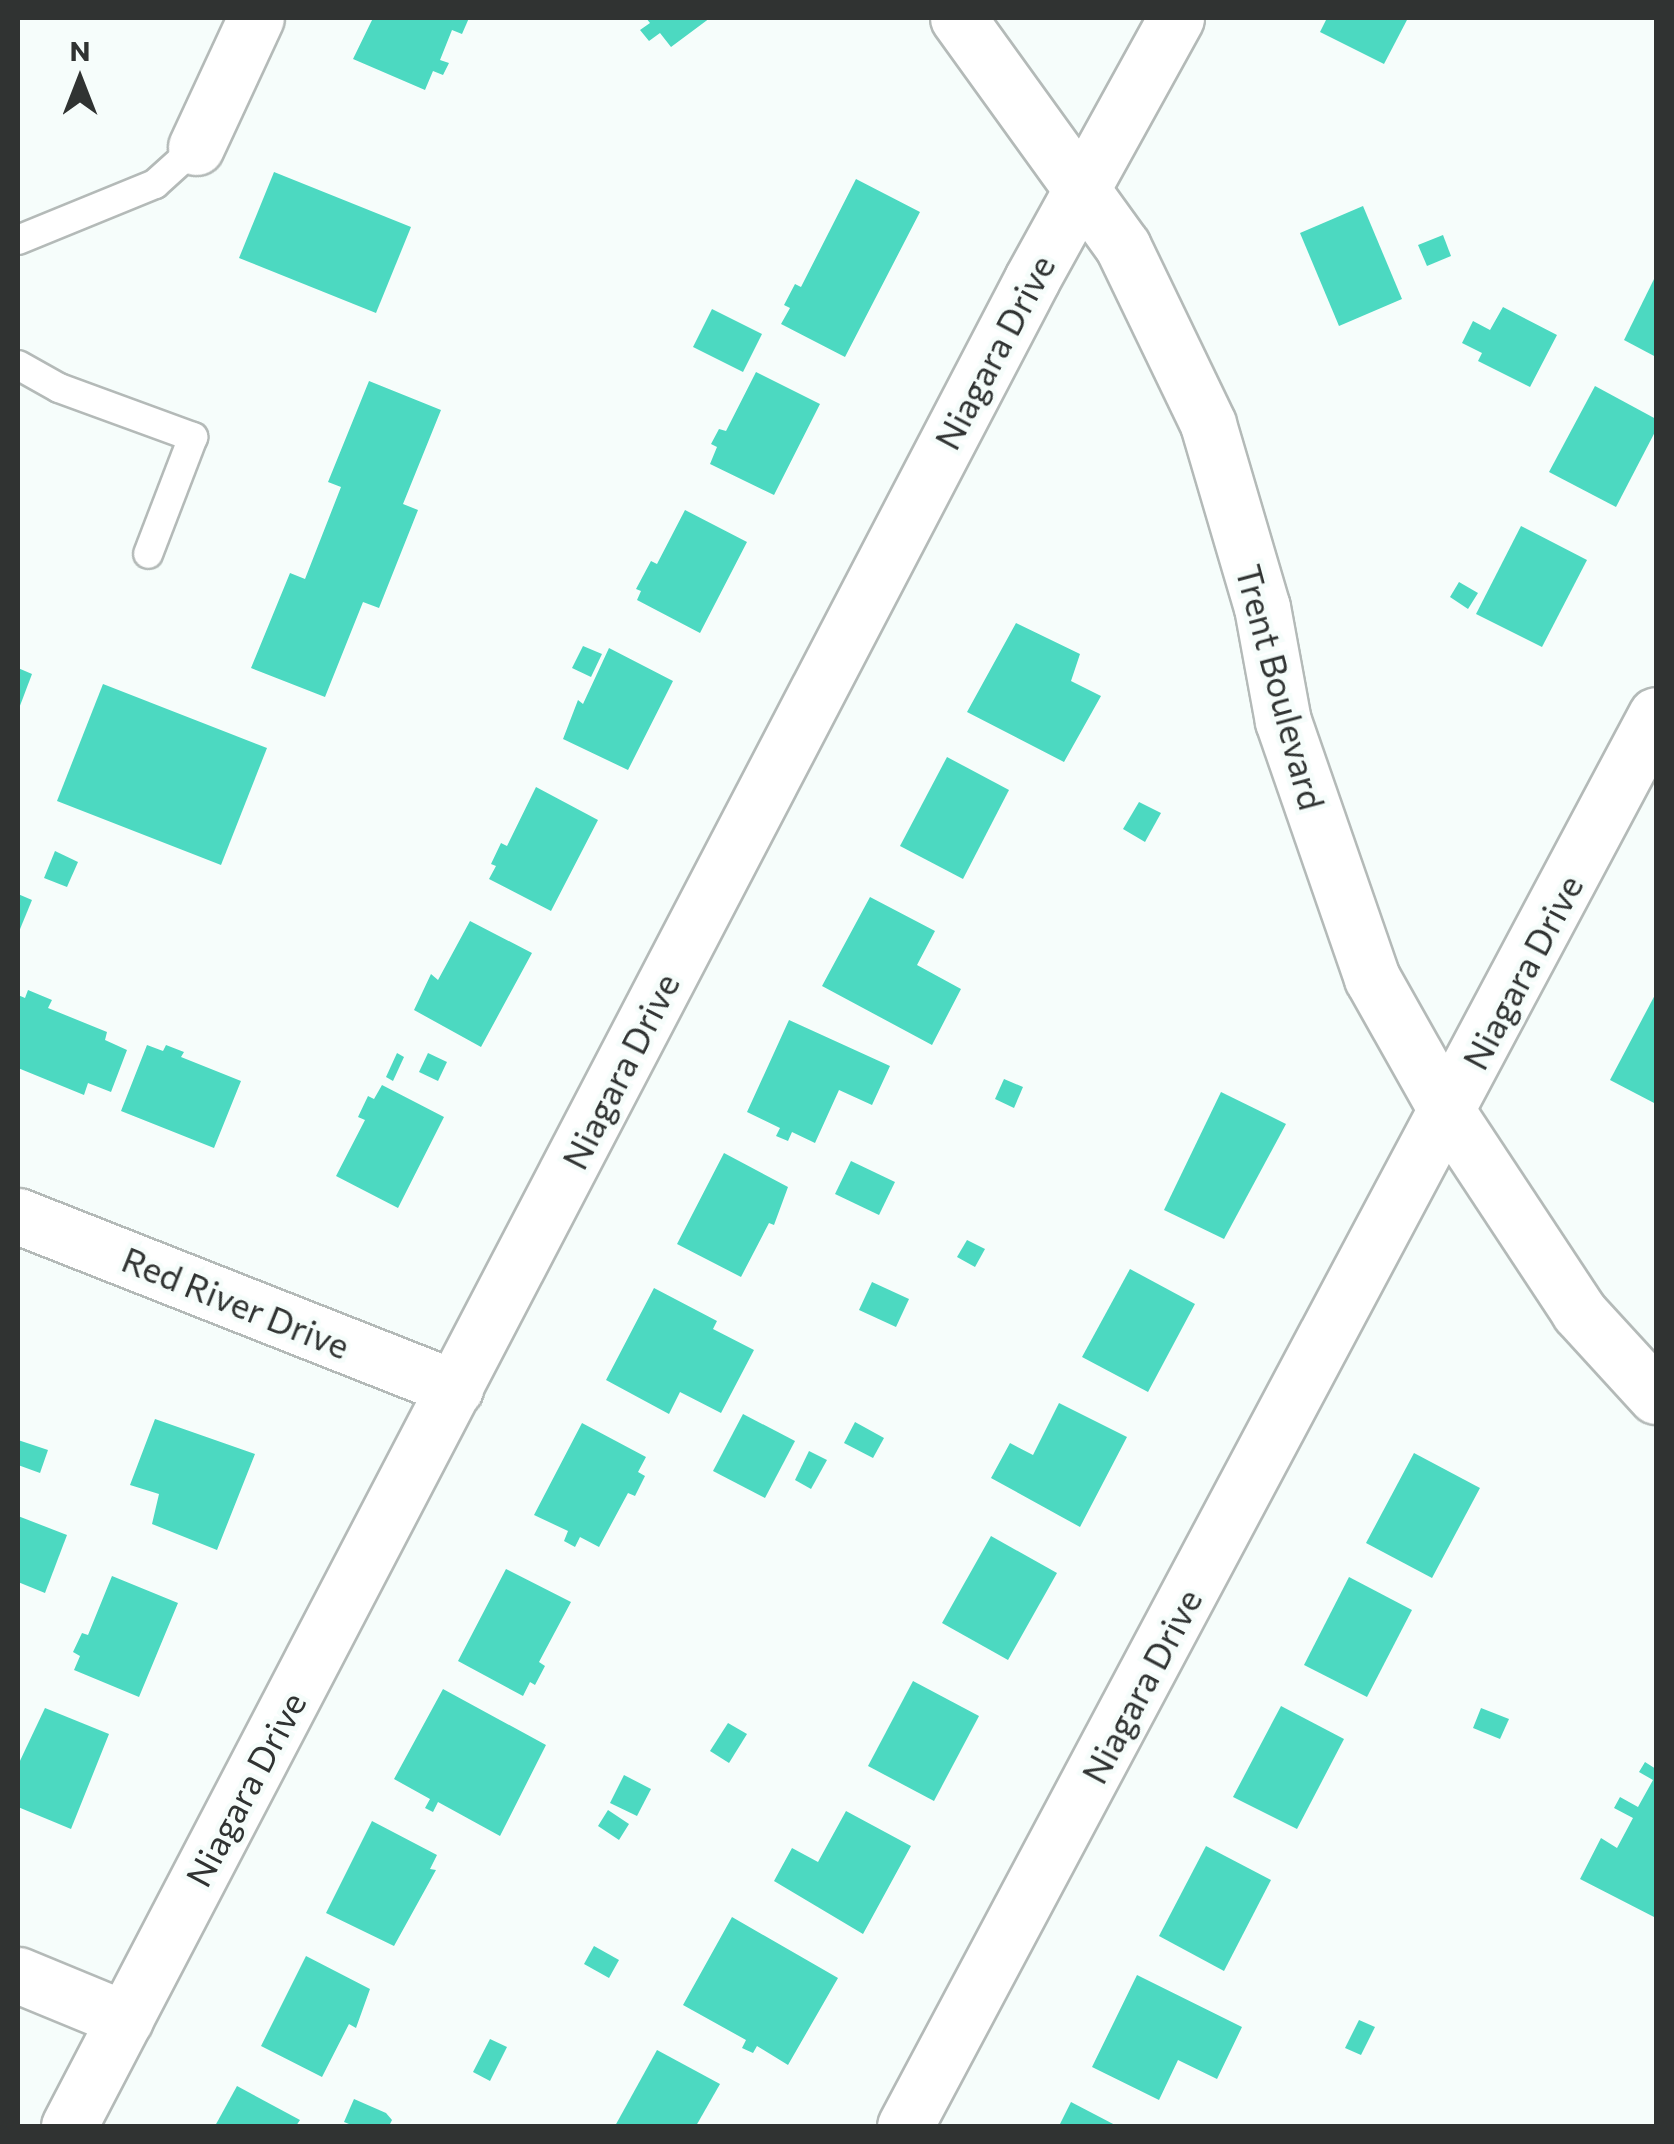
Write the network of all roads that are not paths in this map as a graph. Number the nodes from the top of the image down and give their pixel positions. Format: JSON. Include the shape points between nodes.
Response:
{"nodes":[{"id":1,"x":256,"y":18,"type":"edge"},
{"id":2,"x":958,"y":18,"type":"edge"},
{"id":3,"x":1176,"y":18,"type":"edge"},
{"id":4,"x":196,"y":146,"type":"joint"},
{"id":5,"x":1082,"y":186,"type":"junction"},
{"id":6,"x":18,"y":240,"type":"edge"},
{"id":7,"x":18,"y":365,"type":"edge"},
{"id":8,"x":148,"y":554,"type":"dead end"},
{"id":9,"x":1656,"y":716,"type":"edge"},
{"id":10,"x":1448,"y":1113,"type":"junction"},
{"id":11,"x":18,"y":1216,"type":"edge"},
{"id":12,"x":455,"y":1388,"type":"junction"},
{"id":13,"x":1656,"y":1396,"type":"edge"},
{"id":14,"x":18,"y":1976,"type":"edge"},
{"id":15,"x":125,"y":2019,"type":"junction"},
{"id":16,"x":68,"y":2126,"type":"edge"},
{"id":17,"x":905,"y":2126,"type":"edge"}],
"edges":[{"from":1,"to":4,"type":"street"},
{"from":2,"to":5,"type":"street","name":"Trent Boulevard"},
{"from":3,"to":5,"type":"street","name":"Niagara Drive"},
{"from":4,"to":6,"type":"lane","via":[[155,184]]},
{"from":5,"to":10,"type":"street","name":"Trent Boulevard","via":[[1123,247],[1208,424],[1262,607],[1283,721],[1325,848],[1372,978]]},
{"from":5,"to":12,"type":"street","name":"Niagara Drive"},
{"from":7,"to":8,"type":"lane","via":[[59,388],[193,436]]},
{"from":9,"to":10,"type":"street","name":"Niagara Drive"},
{"from":10,"to":13,"type":"street","name":"Trent Boulevard","via":[[1579,1312]]},
{"from":10,"to":17,"type":"street","name":"Niagara Drive"},
{"from":11,"to":12,"type":"street","name":"Red River Drive"},
{"from":12,"to":15,"type":"street","name":"Niagara Drive"},
{"from":14,"to":15,"type":"street"},
{"from":15,"to":16,"type":"street","name":"Niagara Drive"}]}
